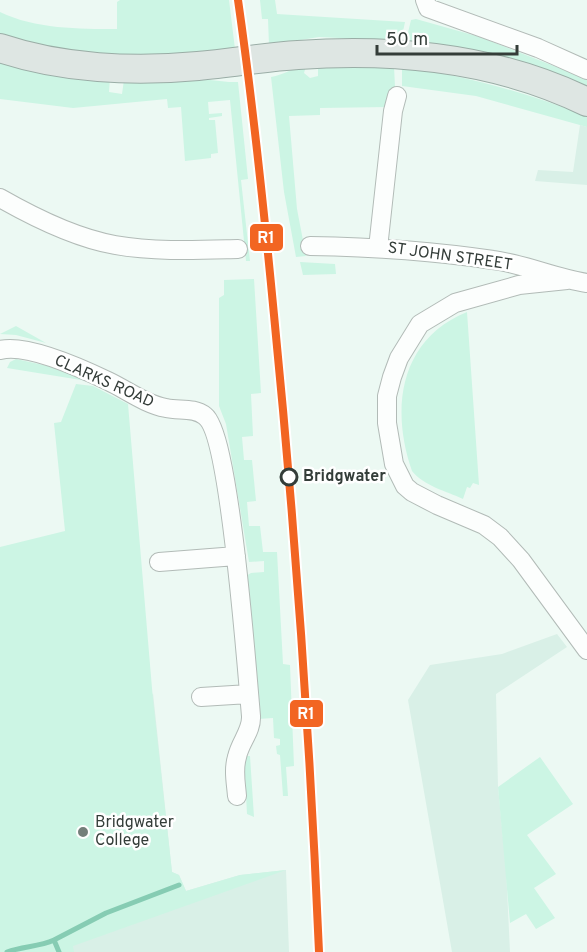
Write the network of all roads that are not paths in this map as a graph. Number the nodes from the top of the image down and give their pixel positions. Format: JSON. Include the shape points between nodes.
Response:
{"nodes":[{"id":1,"x":425,"y":0,"type":"edge"},
{"id":2,"x":0,"y":48,"type":"edge"},
{"id":3,"x":587,"y":70,"type":"edge"},
{"id":4,"x":397,"y":96,"type":"dead end"},
{"id":5,"x":587,"y":102,"type":"edge"},
{"id":6,"x":0,"y":198,"type":"edge"},
{"id":7,"x":310,"y":246,"type":"dead end"},
{"id":8,"x":378,"y":248,"type":"junction"},
{"id":9,"x":238,"y":249,"type":"dead end"},
{"id":10,"x":567,"y":280,"type":"junction"},
{"id":11,"x":587,"y":283,"type":"edge"},
{"id":12,"x":0,"y":350,"type":"edge"},
{"id":13,"x":236,"y":556,"type":"junction"},
{"id":14,"x":159,"y":562,"type":"dead end"},
{"id":15,"x":587,"y":650,"type":"edge"},
{"id":16,"x":249,"y":694,"type":"junction"},
{"id":17,"x":201,"y":697,"type":"dead end"},
{"id":18,"x":237,"y":796,"type":"dead end"}],
"edges":[{"from":1,"to":3,"type":"street","via":[[428,8]]},
{"from":2,"to":5,"type":"main road","via":[[30,57],[100,67],[196,66],[344,52],[433,56],[533,80]]},
{"from":4,"to":8,"type":"street"},
{"from":6,"to":9,"type":"street","via":[[41,220],[112,245]]},
{"from":7,"to":8,"type":"street","name":"ST JOHN STREET"},
{"from":8,"to":10,"type":"street","name":"ST JOHN STREET","via":[[496,260]]},
{"from":10,"to":11,"type":"street","name":"ST JOHN STREET"},
{"from":10,"to":15,"type":"street","via":[[519,285],[455,303],[420,324],[392,377],[387,423],[394,464],[405,486],[501,537]]},
{"from":12,"to":13,"type":"street","name":"CLARKS ROAD","via":[[18,349],[62,361],[154,405],[194,410],[207,417],[217,439]]},
{"from":13,"to":14,"type":"street"},
{"from":13,"to":16,"type":"street","name":"CLARKS ROAD"},
{"from":16,"to":17,"type":"street"},
{"from":16,"to":18,"type":"street","name":"CLARKS ROAD","via":[[252,723],[237,757]]}]}
